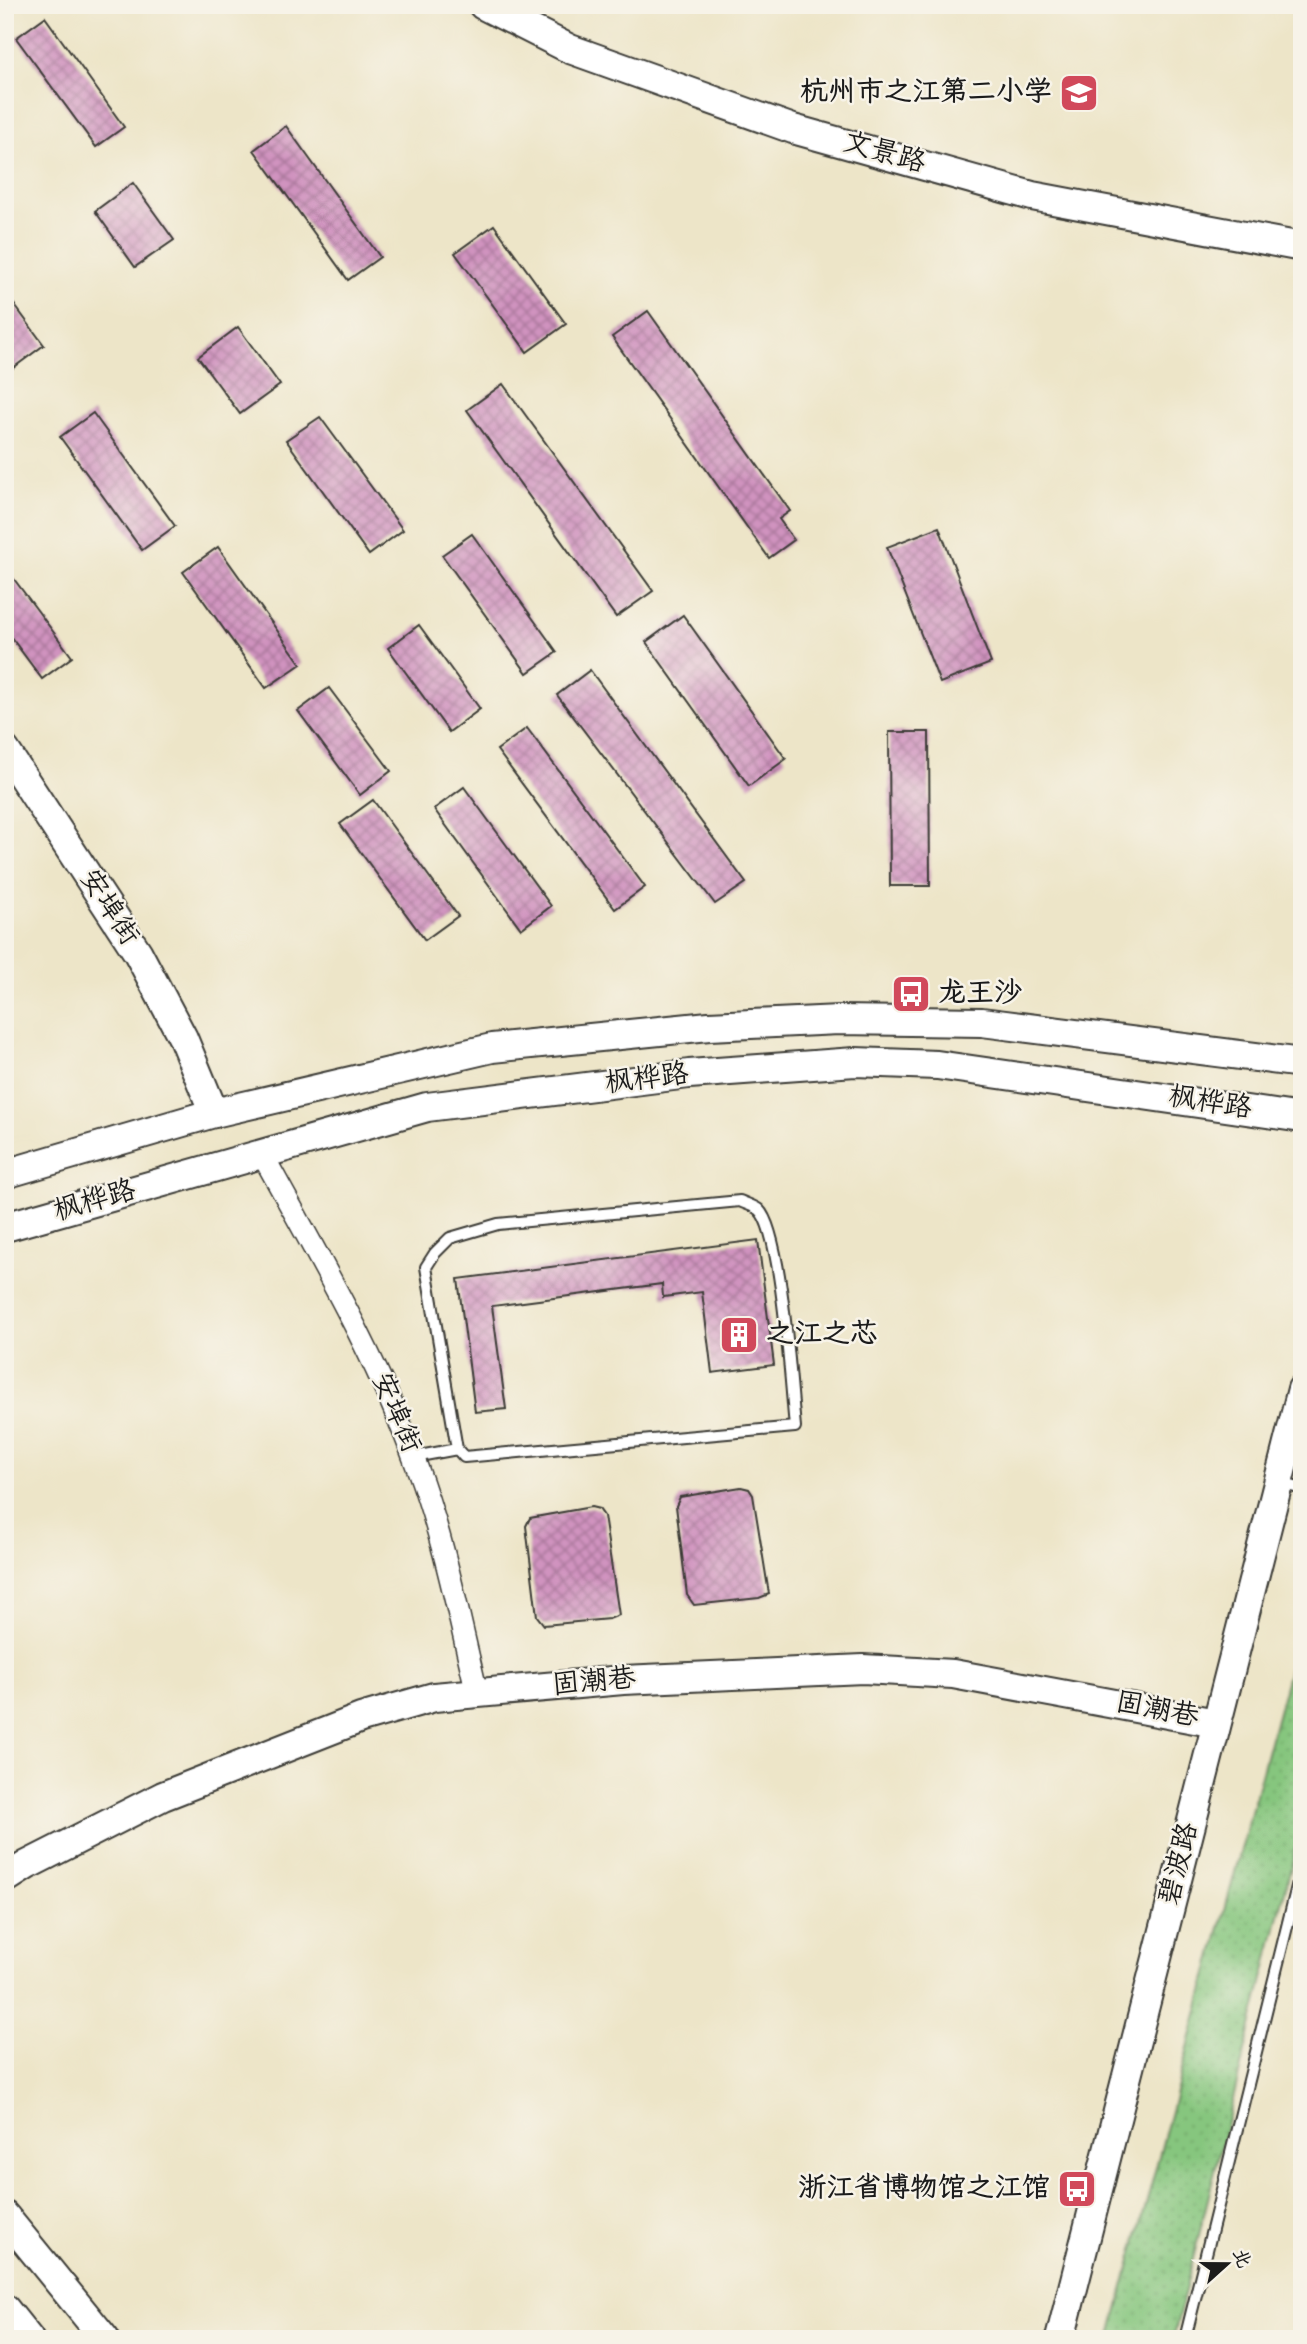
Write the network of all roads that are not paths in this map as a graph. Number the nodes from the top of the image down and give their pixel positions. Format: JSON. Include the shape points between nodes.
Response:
{"nodes":[{"id":1,"x":483,"y":5,"type":"edge"},
{"id":2,"x":1302,"y":247,"type":"edge"},
{"id":3,"x":5,"y":750,"type":"edge"},
{"id":4,"x":1302,"y":1063,"type":"edge"},
{"id":5,"x":214,"y":1113,"type":"junction"},
{"id":6,"x":1302,"y":1118,"type":"edge"},
{"id":7,"x":261,"y":1152,"type":"junction"},
{"id":8,"x":5,"y":1174,"type":"edge"},
{"id":9,"x":5,"y":1227,"type":"edge"},
{"id":10,"x":1302,"y":1389,"type":"edge"},
{"id":11,"x":457,"y":1449,"type":"junction"},
{"id":12,"x":414,"y":1457,"type":"junction"},
{"id":13,"x":1290,"y":1485,"type":"edge"},
{"id":14,"x":477,"y":1693,"type":"junction"},
{"id":15,"x":1216,"y":1723,"type":"junction"},
{"id":16,"x":1302,"y":1866,"type":"edge"},
{"id":17,"x":5,"y":1880,"type":"edge"},
{"id":18,"x":5,"y":2216,"type":"edge"},
{"id":19,"x":5,"y":2309,"type":"edge"},
{"id":20,"x":29,"y":2339,"type":"edge"},
{"id":21,"x":105,"y":2339,"type":"edge"},
{"id":22,"x":1060,"y":2339,"type":"edge"},
{"id":23,"x":1185,"y":2339,"type":"edge"}],
"edges":[{"from":1,"to":2,"type":"street","name":"文景路","via":[[570,49],[793,129],[1032,196]]},
{"from":3,"to":5,"type":"street","name":"安埠街","via":[[138,953],[183,1038]]},
{"from":4,"to":5,"type":"street","name":"枫桦路","via":[[982,1022],[839,1020],[492,1048]]},
{"from":5,"to":8,"type":"street","name":"枫桦路"},
{"from":6,"to":7,"type":"street","name":"枫桦路","via":[[950,1066],[855,1062],[689,1074],[427,1107]]},
{"from":7,"to":9,"type":"street","name":"枫桦路"},
{"from":7,"to":12,"type":"street","name":"安埠街","via":[[377,1370]]},
{"from":10,"to":13,"type":"street","name":"碧波路"},
{"from":11,"to":11,"type":"lane","via":[[464,1457],[795,1427],[778,1269],[771,1232],[760,1211],[740,1201],[498,1224],[450,1238],[426,1267]]},
{"from":11,"to":12,"type":"lane"},
{"from":12,"to":14,"type":"street","name":"安埠街"},
{"from":13,"to":15,"type":"street","name":"碧波路"},
{"from":14,"to":15,"type":"street","name":"固潮巷","via":[[623,1680],[863,1669],[953,1674]]},
{"from":14,"to":17,"type":"street","name":"固潮巷","via":[[434,1697],[362,1717],[225,1770],[105,1824]]},
{"from":15,"to":22,"type":"street","name":"碧波路"},
{"from":16,"to":23,"type":"lane"},
{"from":18,"to":21,"type":"street"},
{"from":19,"to":20,"type":"street"}]}
